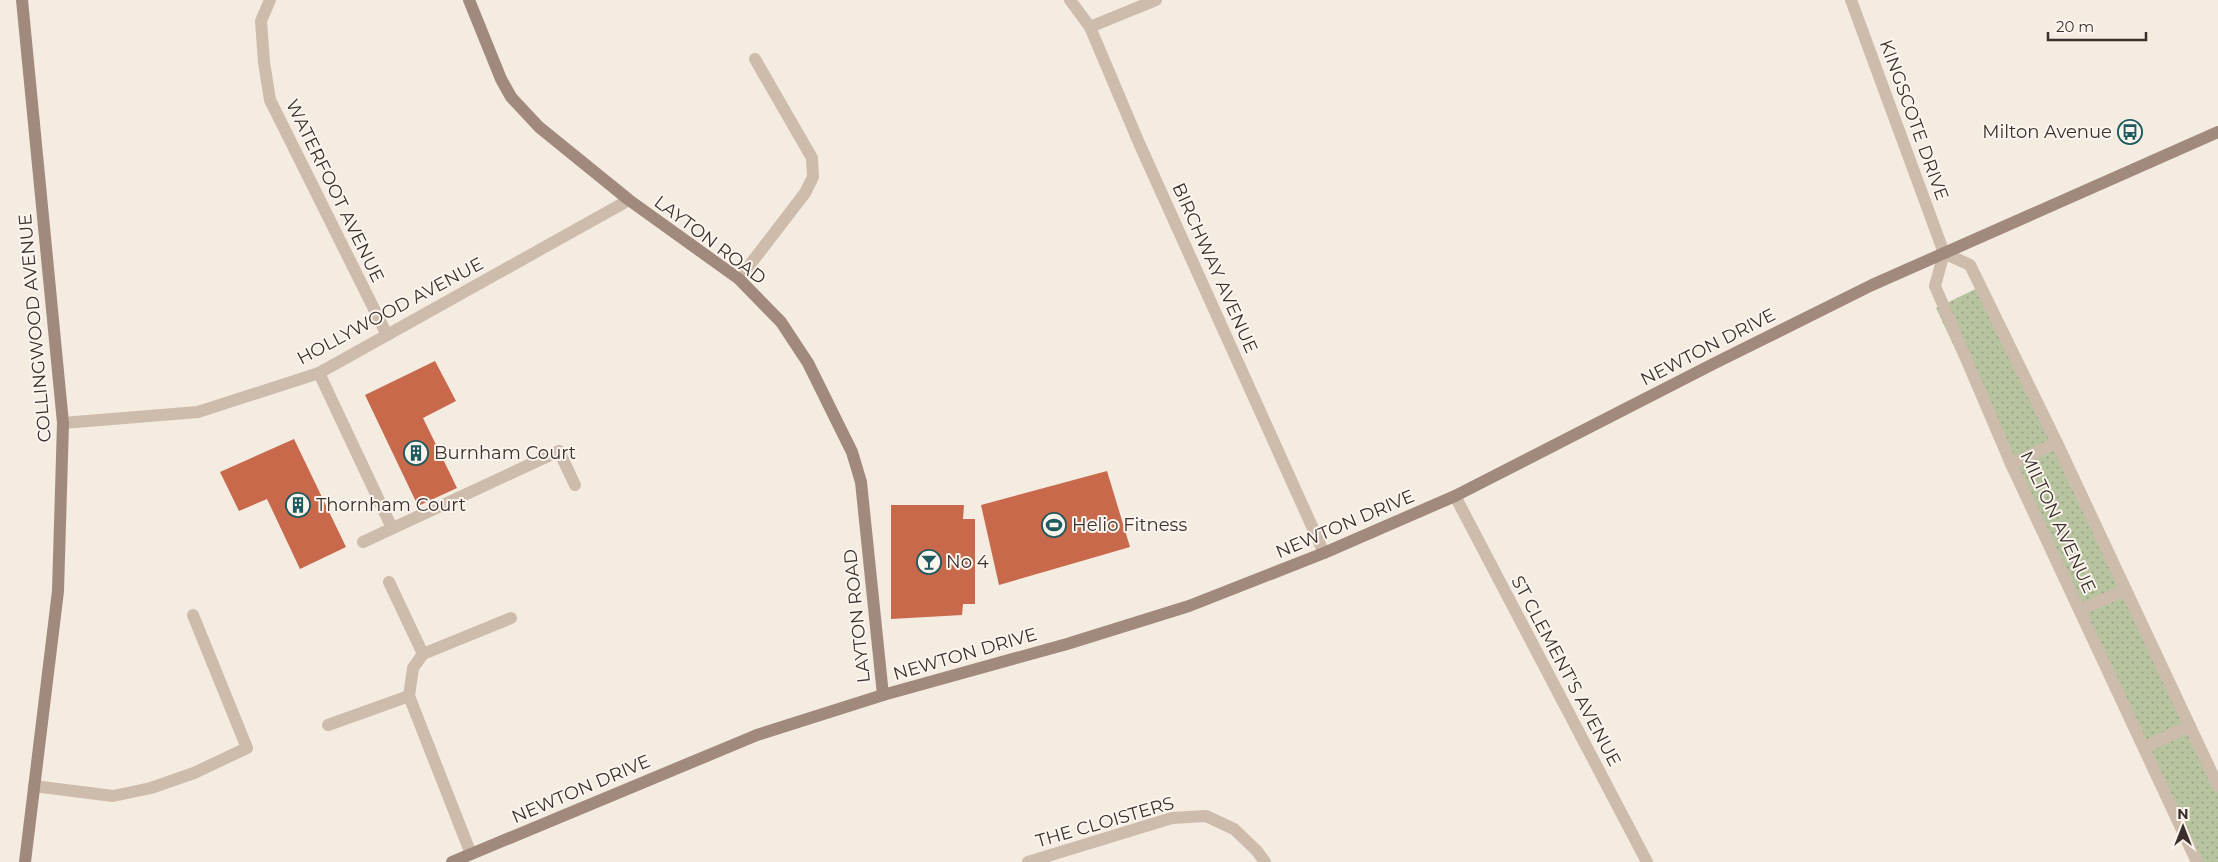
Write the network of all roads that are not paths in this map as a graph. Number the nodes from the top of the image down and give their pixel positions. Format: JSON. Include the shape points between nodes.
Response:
{"nodes":[{"id":1,"x":22,"y":0,"type":"edge"},
{"id":2,"x":270,"y":0,"type":"edge"},
{"id":3,"x":469,"y":0,"type":"edge"},
{"id":4,"x":1070,"y":0,"type":"edge"},
{"id":5,"x":1156,"y":0,"type":"edge"},
{"id":6,"x":1851,"y":0,"type":"edge"},
{"id":7,"x":1090,"y":27,"type":"junction"},
{"id":8,"x":755,"y":59,"type":"dead end"},
{"id":9,"x":2218,"y":132,"type":"edge"},
{"id":10,"x":629,"y":200,"type":"junction"},
{"id":11,"x":1944,"y":253,"type":"junction"},
{"id":12,"x":739,"y":279,"type":"junction"},
{"id":13,"x":387,"y":335,"type":"junction"},
{"id":14,"x":319,"y":373,"type":"junction"},
{"id":15,"x":64,"y":423,"type":"junction"},
{"id":16,"x":2057,"y":443,"type":"junction"},
{"id":17,"x":2011,"y":464,"type":"junction"},
{"id":18,"x":575,"y":485,"type":"dead end"},
{"id":19,"x":1455,"y":496,"type":"junction"},
{"id":20,"x":392,"y":528,"type":"junction"},
{"id":21,"x":364,"y":542,"type":"dead end"},
{"id":22,"x":1324,"y":553,"type":"junction"},
{"id":23,"x":389,"y":582,"type":"dead end"},
{"id":24,"x":2125,"y":590,"type":"junction"},
{"id":25,"x":2080,"y":610,"type":"junction"},
{"id":26,"x":193,"y":615,"type":"dead end"},
{"id":27,"x":511,"y":618,"type":"dead end"},
{"id":28,"x":423,"y":654,"type":"junction"},
{"id":29,"x":408,"y":696,"type":"junction"},
{"id":30,"x":884,"y":696,"type":"junction"},
{"id":31,"x":328,"y":725,"type":"dead end"},
{"id":32,"x":2190,"y":726,"type":"junction"},
{"id":33,"x":2145,"y":747,"type":"junction"},
{"id":34,"x":34,"y":786,"type":"junction"},
{"id":35,"x":2218,"y":786,"type":"edge"},
{"id":36,"x":471,"y":854,"type":"junction"},
{"id":37,"x":24,"y":862,"type":"edge"},
{"id":38,"x":452,"y":862,"type":"edge"},
{"id":39,"x":1028,"y":862,"type":"edge"},
{"id":40,"x":1265,"y":862,"type":"edge"},
{"id":41,"x":1647,"y":862,"type":"edge"},
{"id":42,"x":2197,"y":862,"type":"edge"}],
"edges":[{"from":1,"to":15,"type":"main road","name":"COLLINGWOOD AVENUE"},
{"from":2,"to":13,"type":"street","name":"WATERFOOT AVENUE","via":[[261,21],[270,100]]},
{"from":3,"to":10,"type":"main road","name":"LAYTON ROAD","via":[[493,63],[511,97],[539,127]]},
{"from":4,"to":7,"type":"street","name":"BIRCHWAY AVENUE"},
{"from":5,"to":7,"type":"street"},
{"from":6,"to":11,"type":"street","name":"KINGSCOTE DRIVE"},
{"from":7,"to":22,"type":"street","name":"BIRCHWAY AVENUE"},
{"from":8,"to":12,"type":"street","via":[[812,158],[814,177],[806,193]]},
{"from":9,"to":11,"type":"main road","name":"NEWTON DRIVE"},
{"from":10,"to":12,"type":"main road","name":"LAYTON ROAD"},
{"from":10,"to":13,"type":"street","name":"HOLLYWOOD AVENUE"},
{"from":11,"to":16,"type":"street","name":"MILTON AVENUE","via":[[1970,265]]},
{"from":11,"to":17,"type":"street","name":"MILTON AVENUE","via":[[1935,286]]},
{"from":11,"to":19,"type":"main road","name":"NEWTON DRIVE","via":[[1715,362]]},
{"from":12,"to":30,"type":"main road","name":"LAYTON ROAD","via":[[782,322],[808,363],[852,452],[861,482]]},
{"from":13,"to":14,"type":"street","name":"HOLLYWOOD AVENUE"},
{"from":14,"to":15,"type":"street","name":"HOLLYWOOD AVENUE","via":[[198,412]]},
{"from":14,"to":20,"type":"street"},
{"from":15,"to":34,"type":"main road","name":"COLLINGWOOD AVENUE","via":[[58,591]]},
{"from":16,"to":17,"type":"street"},
{"from":16,"to":24,"type":"street","name":"MILTON AVENUE"},
{"from":17,"to":25,"type":"street","name":"MILTON AVENUE"},
{"from":18,"to":20,"type":"street","via":[[559,451]]},
{"from":19,"to":22,"type":"main road","name":"NEWTON DRIVE"},
{"from":19,"to":41,"type":"street","name":"ST CLEMENT'S AVENUE"},
{"from":20,"to":21,"type":"street"},
{"from":22,"to":30,"type":"main road","name":"NEWTON DRIVE","via":[[1189,606]]},
{"from":23,"to":28,"type":"street"},
{"from":24,"to":25,"type":"street"},
{"from":24,"to":32,"type":"street","name":"MILTON AVENUE"},
{"from":25,"to":33,"type":"street","name":"MILTON AVENUE"},
{"from":26,"to":34,"type":"street","via":[[247,748],[194,773],[151,788],[113,796]]},
{"from":27,"to":28,"type":"street"},
{"from":28,"to":29,"type":"street","via":[[413,668]]},
{"from":29,"to":31,"type":"street"},
{"from":29,"to":36,"type":"street"},
{"from":30,"to":36,"type":"main road","name":"NEWTON DRIVE","via":[[732,745]]},
{"from":32,"to":33,"type":"street"},
{"from":32,"to":35,"type":"street","name":"MILTON AVENUE"},
{"from":33,"to":42,"type":"street","name":"MILTON AVENUE"},
{"from":34,"to":37,"type":"main road","name":"COLLINGWOOD AVENUE"},
{"from":36,"to":38,"type":"main road","name":"NEWTON DRIVE"},
{"from":39,"to":40,"type":"street","name":"THE CLOISTERS","via":[[1172,818],[1206,816],[1234,829]]}]}
